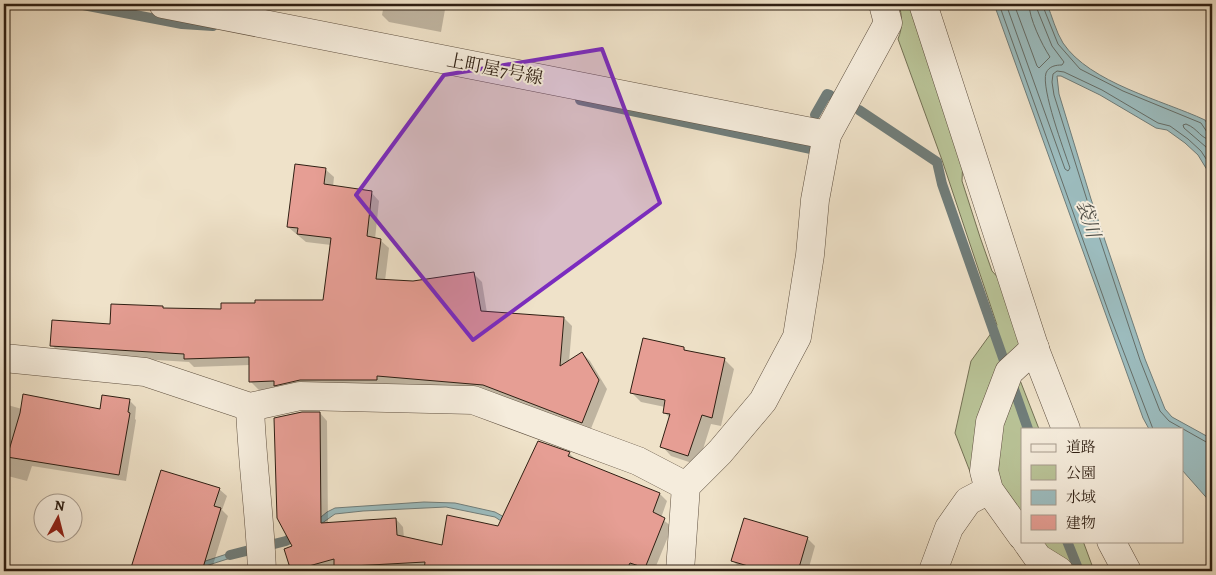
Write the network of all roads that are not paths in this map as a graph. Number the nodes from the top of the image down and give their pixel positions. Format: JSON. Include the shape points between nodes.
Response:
{"nodes":[{"id":1,"x":163,"y":4,"type":"edge"},
{"id":2,"x":883,"y":4,"type":"edge"},
{"id":3,"x":923,"y":4,"type":"edge"},
{"id":4,"x":827,"y":135,"type":"junction"},
{"id":5,"x":1035,"y":348,"type":"junction"},
{"id":6,"x":4,"y":358,"type":"edge"},
{"id":7,"x":250,"y":407,"type":"junction"},
{"id":8,"x":1066,"y":428,"type":"edge"},
{"id":9,"x":686,"y":486,"type":"junction"},
{"id":10,"x":989,"y":490,"type":"junction"},
{"id":11,"x":1021,"y":535,"type":"edge"},
{"id":12,"x":1027,"y":542,"type":"edge"},
{"id":13,"x":1112,"y":542,"type":"edge"},
{"id":14,"x":262,"y":571,"type":"edge"},
{"id":15,"x":680,"y":571,"type":"edge"},
{"id":16,"x":934,"y":571,"type":"edge"},
{"id":17,"x":1059,"y":571,"type":"edge"},
{"id":18,"x":1127,"y":571,"type":"edge"}],
"edges":[{"from":1,"to":4,"type":"street","name":"上町屋7号線"},
{"from":2,"to":4,"type":"street","via":[[888,24]]},
{"from":3,"to":5,"type":"street"},
{"from":4,"to":9,"type":"street","via":[[797,337],[762,401],[720,452]]},
{"from":5,"to":8,"type":"street"},
{"from":5,"to":10,"type":"street","via":[[1009,372],[990,422],[984,471]]},
{"from":6,"to":7,"type":"street","via":[[145,372]]},
{"from":7,"to":9,"type":"street","via":[[300,396],[473,400],[638,461]]},
{"from":7,"to":14,"type":"street"},
{"from":9,"to":15,"type":"street"},
{"from":10,"to":11,"type":"street"},
{"from":10,"to":16,"type":"street","via":[[968,502],[949,528]]},
{"from":12,"to":17,"type":"street","via":[[1038,558]]},
{"from":13,"to":18,"type":"street"}]}
